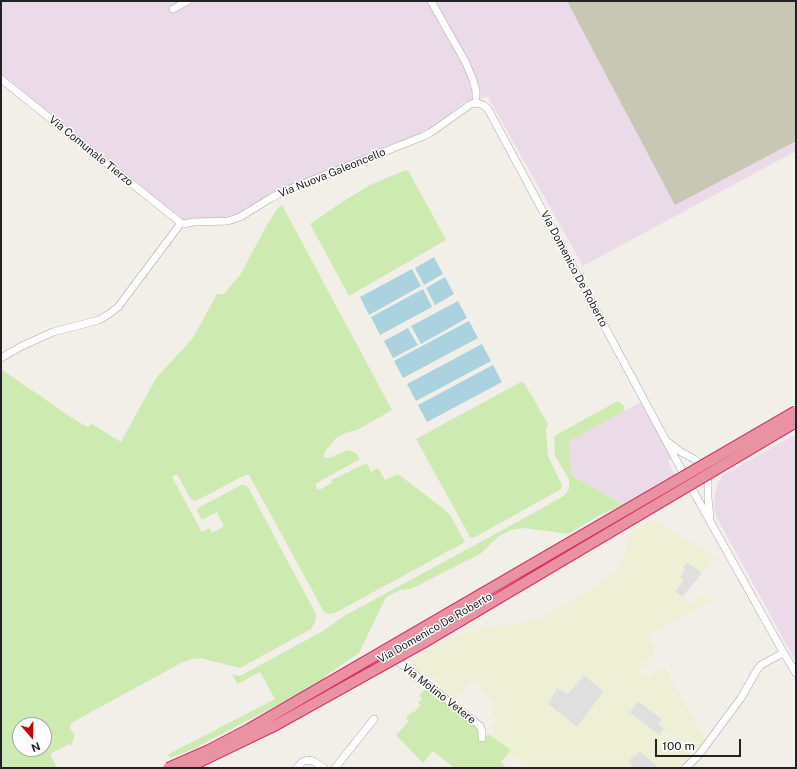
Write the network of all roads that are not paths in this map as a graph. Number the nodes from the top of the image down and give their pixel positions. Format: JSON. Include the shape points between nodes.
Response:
{"nodes":[{"id":1,"x":188,"y":1,"type":"edge"},
{"id":2,"x":431,"y":1,"type":"edge"},
{"id":3,"x":173,"y":9,"type":"dead end"},
{"id":4,"x":1,"y":79,"type":"edge"},
{"id":5,"x":477,"y":100,"type":"junction"},
{"id":6,"x":181,"y":224,"type":"junction"},
{"id":7,"x":1,"y":358,"type":"edge"},
{"id":8,"x":796,"y":411,"type":"edge"},
{"id":9,"x":796,"y":417,"type":"edge"},
{"id":10,"x":796,"y":422,"type":"edge"},
{"id":11,"x":666,"y":441,"type":"junction"},
{"id":12,"x":705,"y":470,"type":"junction"},
{"id":13,"x":687,"y":480,"type":"junction"},
{"id":14,"x":710,"y":521,"type":"junction"},
{"id":15,"x":783,"y":653,"type":"junction"},
{"id":16,"x":389,"y":654,"type":"junction"},
{"id":17,"x":796,"y":673,"type":"edge"},
{"id":18,"x":374,"y":720,"type":"dead end"},
{"id":19,"x":482,"y":738,"type":"dead end"},
{"id":20,"x":168,"y":768,"type":"edge"},
{"id":21,"x":178,"y":768,"type":"edge"},
{"id":22,"x":187,"y":768,"type":"edge"},
{"id":23,"x":297,"y":768,"type":"edge"},
{"id":24,"x":324,"y":768,"type":"edge"},
{"id":25,"x":335,"y":768,"type":"edge"},
{"id":26,"x":685,"y":768,"type":"edge"}],
"edges":[{"from":1,"to":3,"type":"street"},
{"from":2,"to":5,"type":"street","via":[[466,63]]},
{"from":4,"to":6,"type":"street","name":"Via Comunale Tierzo"},
{"from":5,"to":6,"type":"street","name":"Via Nuova Galeoncello","via":[[424,136],[286,191],[240,217]]},
{"from":5,"to":11,"type":"street","name":"Via Domenico De Roberto","via":[[488,109]]},
{"from":6,"to":7,"type":"street","via":[[118,307],[109,314],[99,320],[48,334]]},
{"from":8,"to":20,"type":"highway","bridge":true,"via":[[249,729]]},
{"from":9,"to":12,"type":"street","name":"Via Domenico De Roberto"},
{"from":10,"to":22,"type":"highway","bridge":true,"via":[[423,643],[276,725]]},
{"from":11,"to":12,"type":"street","name":"Via Domenico De Roberto","via":[[694,459]]},
{"from":11,"to":13,"type":"street","name":"Via Domenico De Roberto"},
{"from":12,"to":13,"type":"street","name":"Via Domenico De Roberto"},
{"from":12,"to":14,"type":"street","name":"Via Domenico De Roberto"},
{"from":13,"to":14,"type":"street","name":"Via Domenico De Roberto"},
{"from":13,"to":16,"type":"street","name":"Via Domenico De Roberto"},
{"from":14,"to":15,"type":"street","name":"Via Domenico De Roberto"},
{"from":15,"to":17,"type":"street","name":"Via Domenico De Roberto"},
{"from":15,"to":26,"type":"street","via":[[761,665],[741,698],[698,756]]},
{"from":16,"to":19,"type":"street","name":"Via Molino Vetere","via":[[480,726]]},
{"from":16,"to":21,"type":"street","name":"Via Domenico De Roberto","via":[[273,721]]},
{"from":18,"to":25,"type":"street"},
{"from":23,"to":24,"type":"street","via":[[308,760]]}]}
